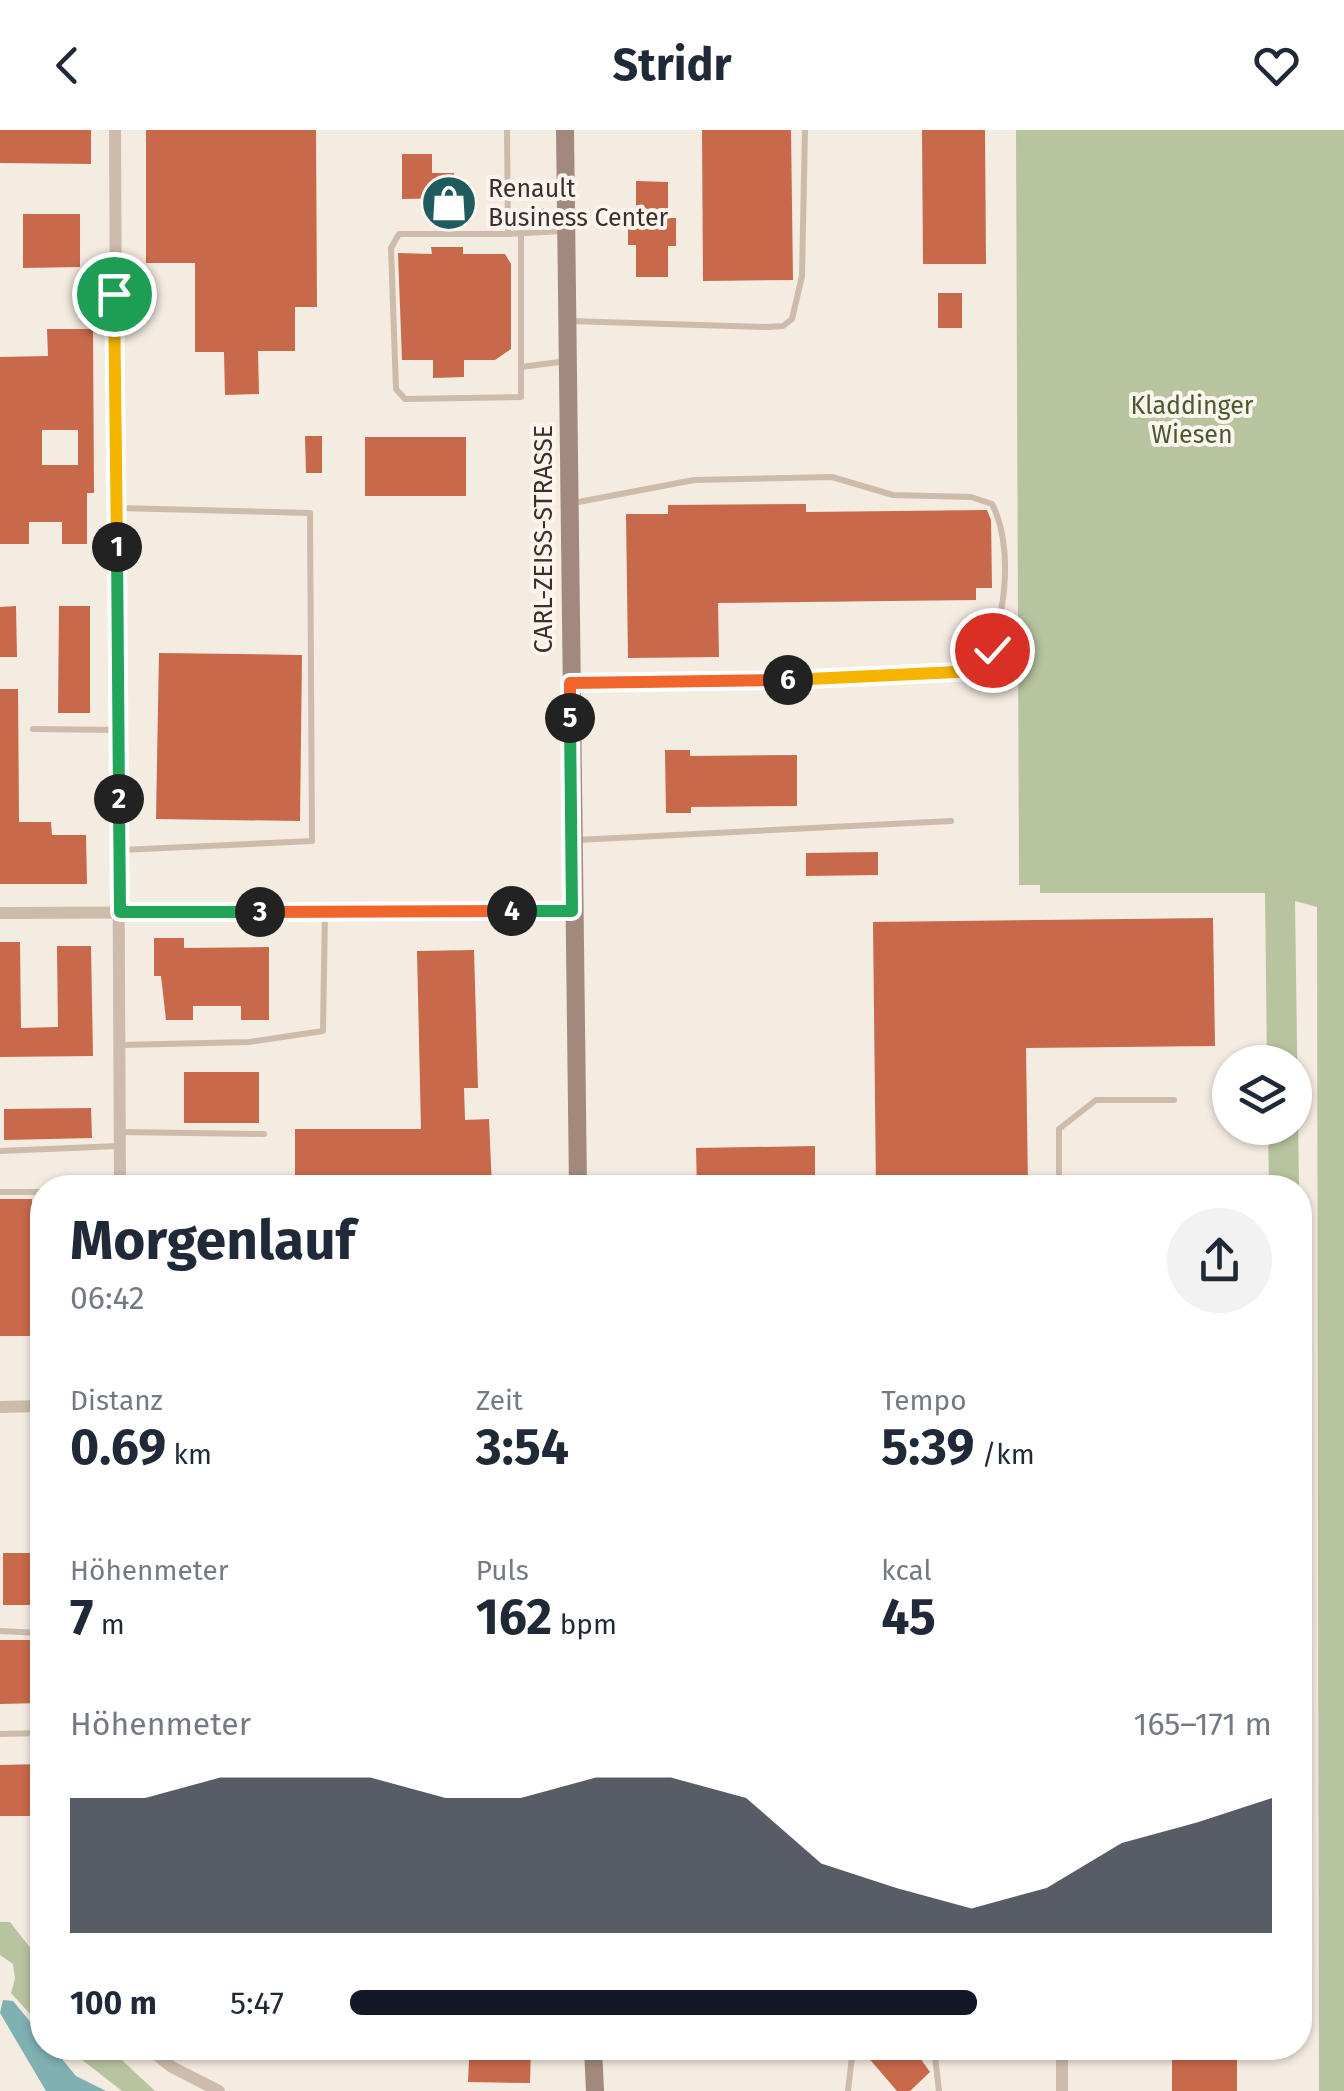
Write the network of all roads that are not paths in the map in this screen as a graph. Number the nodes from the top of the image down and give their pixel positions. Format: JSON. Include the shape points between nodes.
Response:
{"nodes":[{"id":1,"x":115,"y":130,"type":"edge"},
{"id":2,"x":507,"y":130,"type":"edge"},
{"id":3,"x":565,"y":130,"type":"edge"},
{"id":4,"x":806,"y":130,"type":"edge"},
{"id":5,"x":567,"y":230,"type":"junction"},
{"id":6,"x":521,"y":233,"type":"junction"},
{"id":7,"x":508,"y":234,"type":"junction"},
{"id":8,"x":568,"y":322,"type":"junction"},
{"id":9,"x":568,"y":361,"type":"junction"},
{"id":10,"x":522,"y":366,"type":"junction"},
{"id":11,"x":569,"y":504,"type":"junction"},
{"id":12,"x":116,"y":508,"type":"junction"},
{"id":13,"x":570,"y":683,"type":"junction"},
{"id":14,"x":32,"y":729,"type":"dead end"},
{"id":15,"x":118,"y":730,"type":"junction"},
{"id":16,"x":951,"y":822,"type":"dead end"},
{"id":17,"x":571,"y":840,"type":"junction"},
{"id":18,"x":120,"y":850,"type":"junction"},
{"id":19,"x":572,"y":911,"type":"junction"},
{"id":20,"x":120,"y":912,"type":"junction"},
{"id":21,"x":324,"y":912,"type":"junction"},
{"id":22,"x":0,"y":914,"type":"edge"},
{"id":23,"x":120,"y":1045,"type":"junction"},
{"id":24,"x":1174,"y":1100,"type":"dead end"},
{"id":25,"x":264,"y":1134,"type":"dead end"},
{"id":26,"x":120,"y":1139,"type":"junction"},
{"id":27,"x":0,"y":1150,"type":"edge"},
{"id":28,"x":120,"y":1175,"type":"edge"},
{"id":29,"x":578,"y":1175,"type":"edge"},
{"id":30,"x":1059,"y":1175,"type":"edge"},
{"id":31,"x":0,"y":1192,"type":"edge"},
{"id":32,"x":30,"y":1192,"type":"edge"},
{"id":33,"x":0,"y":1406,"type":"edge"},
{"id":34,"x":30,"y":1406,"type":"edge"},
{"id":35,"x":0,"y":1631,"type":"edge"},
{"id":36,"x":30,"y":1632,"type":"edge"},
{"id":37,"x":30,"y":1733,"type":"edge"},
{"id":38,"x":0,"y":1734,"type":"edge"},
{"id":39,"x":163,"y":2060,"type":"edge"},
{"id":40,"x":594,"y":2060,"type":"edge"},
{"id":41,"x":852,"y":2060,"type":"edge"},
{"id":42,"x":935,"y":2060,"type":"edge"},
{"id":43,"x":1062,"y":2060,"type":"edge"},
{"id":44,"x":219,"y":2091,"type":"edge"},
{"id":45,"x":596,"y":2091,"type":"edge"},
{"id":46,"x":848,"y":2091,"type":"edge"},
{"id":47,"x":939,"y":2091,"type":"edge"},
{"id":48,"x":1062,"y":2091,"type":"edge"}],
"edges":[{"from":1,"to":12,"type":"street"},
{"from":2,"to":7,"type":"lane"},
{"from":3,"to":5,"type":"main road","name":"CARL-ZEISS-STRASSE"},
{"from":4,"to":8,"type":"lane","via":[[802,276],[792,319],[768,328]]},
{"from":5,"to":6,"type":"lane"},
{"from":5,"to":8,"type":"main road","name":"CARL-ZEISS-STRASSE"},
{"from":6,"to":7,"type":"lane"},
{"from":6,"to":10,"type":"lane"},
{"from":7,"to":10,"type":"lane","via":[[398,234],[391,248],[396,389],[405,399],[521,398]]},
{"from":8,"to":9,"type":"main road","name":"CARL-ZEISS-STRASSE"},
{"from":9,"to":10,"type":"lane"},
{"from":9,"to":11,"type":"main road","name":"CARL-ZEISS-STRASSE"},
{"from":11,"to":13,"type":"main road","name":"CARL-ZEISS-STRASSE"},
{"from":11,"to":13,"type":"lane","via":[[694,480],[832,476],[893,495],[972,497],[992,504],[1001,521],[1003,588],[1002,622],[978,671]]},
{"from":12,"to":15,"type":"street"},
{"from":12,"to":18,"type":"lane","via":[[310,513],[312,841]]},
{"from":13,"to":17,"type":"main road","name":"CARL-ZEISS-STRASSE"},
{"from":14,"to":15,"type":"lane"},
{"from":15,"to":18,"type":"street"},
{"from":16,"to":17,"type":"lane"},
{"from":17,"to":19,"type":"main road","name":"CARL-ZEISS-STRASSE"},
{"from":18,"to":20,"type":"street"},
{"from":19,"to":21,"type":"street"},
{"from":19,"to":29,"type":"main road","name":"CARL-ZEISS-STRASSE"},
{"from":20,"to":21,"type":"street"},
{"from":20,"to":22,"type":"street"},
{"from":20,"to":23,"type":"street"},
{"from":21,"to":23,"type":"lane","via":[[323,1031],[249,1042]]},
{"from":23,"to":26,"type":"street"},
{"from":24,"to":30,"type":"lane","via":[[1096,1100],[1058,1129]]},
{"from":25,"to":26,"type":"lane"},
{"from":26,"to":27,"type":"lane"},
{"from":26,"to":28,"type":"street"},
{"from":31,"to":32,"type":"lane"},
{"from":33,"to":34,"type":"street"},
{"from":35,"to":36,"type":"lane"},
{"from":37,"to":38,"type":"lane"},
{"from":39,"to":44,"type":"street"},
{"from":40,"to":45,"type":"main road"},
{"from":41,"to":46,"type":"lane"},
{"from":42,"to":47,"type":"lane"},
{"from":43,"to":48,"type":"street"}]}
